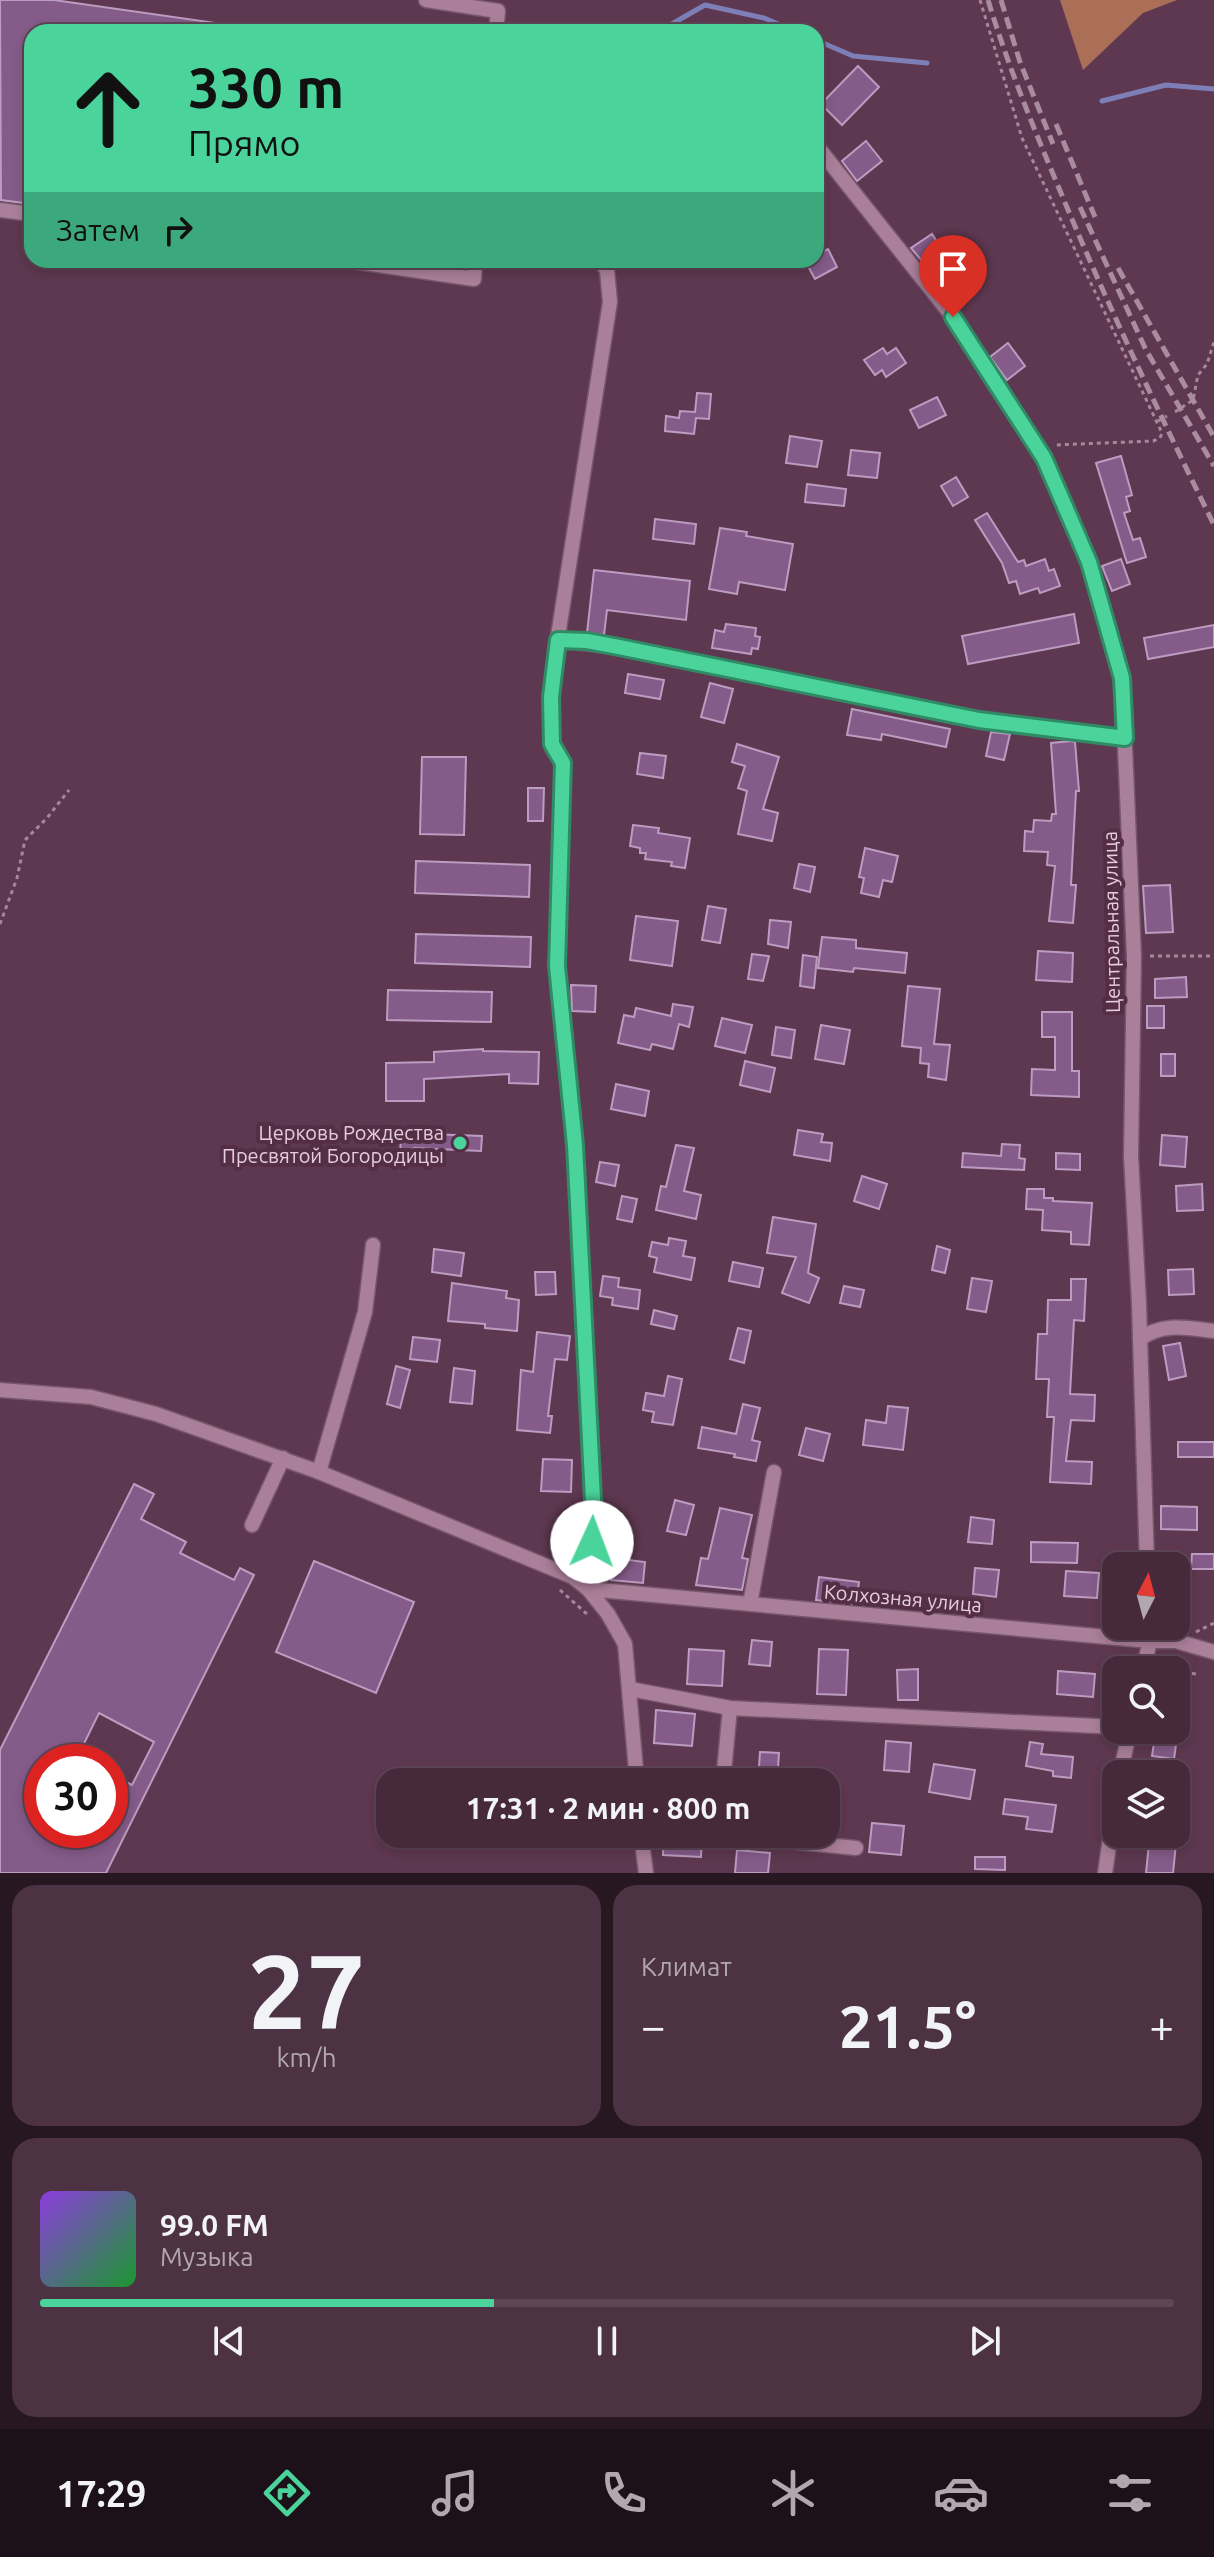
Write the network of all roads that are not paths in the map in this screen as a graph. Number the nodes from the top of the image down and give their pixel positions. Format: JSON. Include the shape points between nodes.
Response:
{"nodes":[{"id":1,"x":426,"y":0,"type":"edge"},
{"id":2,"x":497,"y":24,"type":"edge"},
{"id":3,"x":824,"y":155,"type":"edge"},
{"id":4,"x":0,"y":210,"type":"edge"},
{"id":5,"x":24,"y":213,"type":"edge"},
{"id":6,"x":399,"y":268,"type":"edge"},
{"id":7,"x":475,"y":268,"type":"edge"},
{"id":8,"x":605,"y":268,"type":"edge"},
{"id":9,"x":558,"y":640,"type":"junction"},
{"id":10,"x":1125,"y":738,"type":"junction"},
{"id":11,"x":373,"y":1245,"type":"dead end"},
{"id":12,"x":1214,"y":1331,"type":"edge"},
{"id":13,"x":1140,"y":1339,"type":"junction"},
{"id":14,"x":0,"y":1390,"type":"edge"},
{"id":15,"x":283,"y":1458,"type":"junction"},
{"id":16,"x":319,"y":1472,"type":"junction"},
{"id":17,"x":774,"y":1472,"type":"dead end"},
{"id":18,"x":252,"y":1525,"type":"dead end"},
{"id":19,"x":1147,"y":1552,"type":"edge"},
{"id":20,"x":588,"y":1589,"type":"junction"},
{"id":21,"x":750,"y":1604,"type":"junction"},
{"id":22,"x":1102,"y":1630,"type":"edge"},
{"id":23,"x":1173,"y":1640,"type":"edge"},
{"id":24,"x":1214,"y":1652,"type":"edge"},
{"id":25,"x":630,"y":1689,"type":"junction"},
{"id":26,"x":730,"y":1708,"type":"junction"},
{"id":27,"x":1102,"y":1726,"type":"edge"},
{"id":28,"x":636,"y":1768,"type":"edge"},
{"id":29,"x":724,"y":1768,"type":"edge"},
{"id":30,"x":840,"y":1846,"type":"edge"},
{"id":31,"x":643,"y":1848,"type":"edge"},
{"id":32,"x":856,"y":1848,"type":"dead end"},
{"id":33,"x":1109,"y":1848,"type":"edge"},
{"id":34,"x":646,"y":1873,"type":"edge"},
{"id":35,"x":1105,"y":1873,"type":"edge"}],
"edges":[{"from":1,"to":2,"type":"street","via":[[498,11]]},
{"from":3,"to":10,"type":"street","name":"Центральная улица","via":[[953,317],[1044,458],[1089,562],[1122,678]]},
{"from":4,"to":5,"type":"street"},
{"from":6,"to":7,"type":"street","via":[[474,279]]},
{"from":8,"to":9,"type":"street","via":[[610,302]]},
{"from":9,"to":10,"type":"street","via":[[619,647],[979,720]]},
{"from":9,"to":20,"type":"street","via":[[551,697],[552,744],[563,763],[557,966],[575,1145],[594,1519]]},
{"from":10,"to":13,"type":"street","name":"Центральная улица","via":[[1134,956],[1131,1156]]},
{"from":11,"to":16,"type":"street","via":[[365,1312]]},
{"from":12,"to":13,"type":"street","via":[[1175,1327],[1153,1330]]},
{"from":13,"to":19,"type":"street","name":"Центральная улица"},
{"from":14,"to":15,"type":"street","via":[[121,1404]]},
{"from":15,"to":16,"type":"street"},
{"from":15,"to":18,"type":"street"},
{"from":16,"to":20,"type":"street","via":[[560,1570]]},
{"from":17,"to":21,"type":"street"},
{"from":20,"to":21,"type":"street","name":"Колхозная улица"},
{"from":20,"to":25,"type":"street","via":[[625,1644]]},
{"from":21,"to":22,"type":"street","name":"Колхозная улица"},
{"from":23,"to":24,"type":"street","name":"Колхозная улица"},
{"from":25,"to":26,"type":"street"},
{"from":25,"to":28,"type":"street"},
{"from":26,"to":27,"type":"street"},
{"from":26,"to":29,"type":"street"},
{"from":30,"to":32,"type":"street"},
{"from":31,"to":34,"type":"street"},
{"from":33,"to":35,"type":"street"}]}
